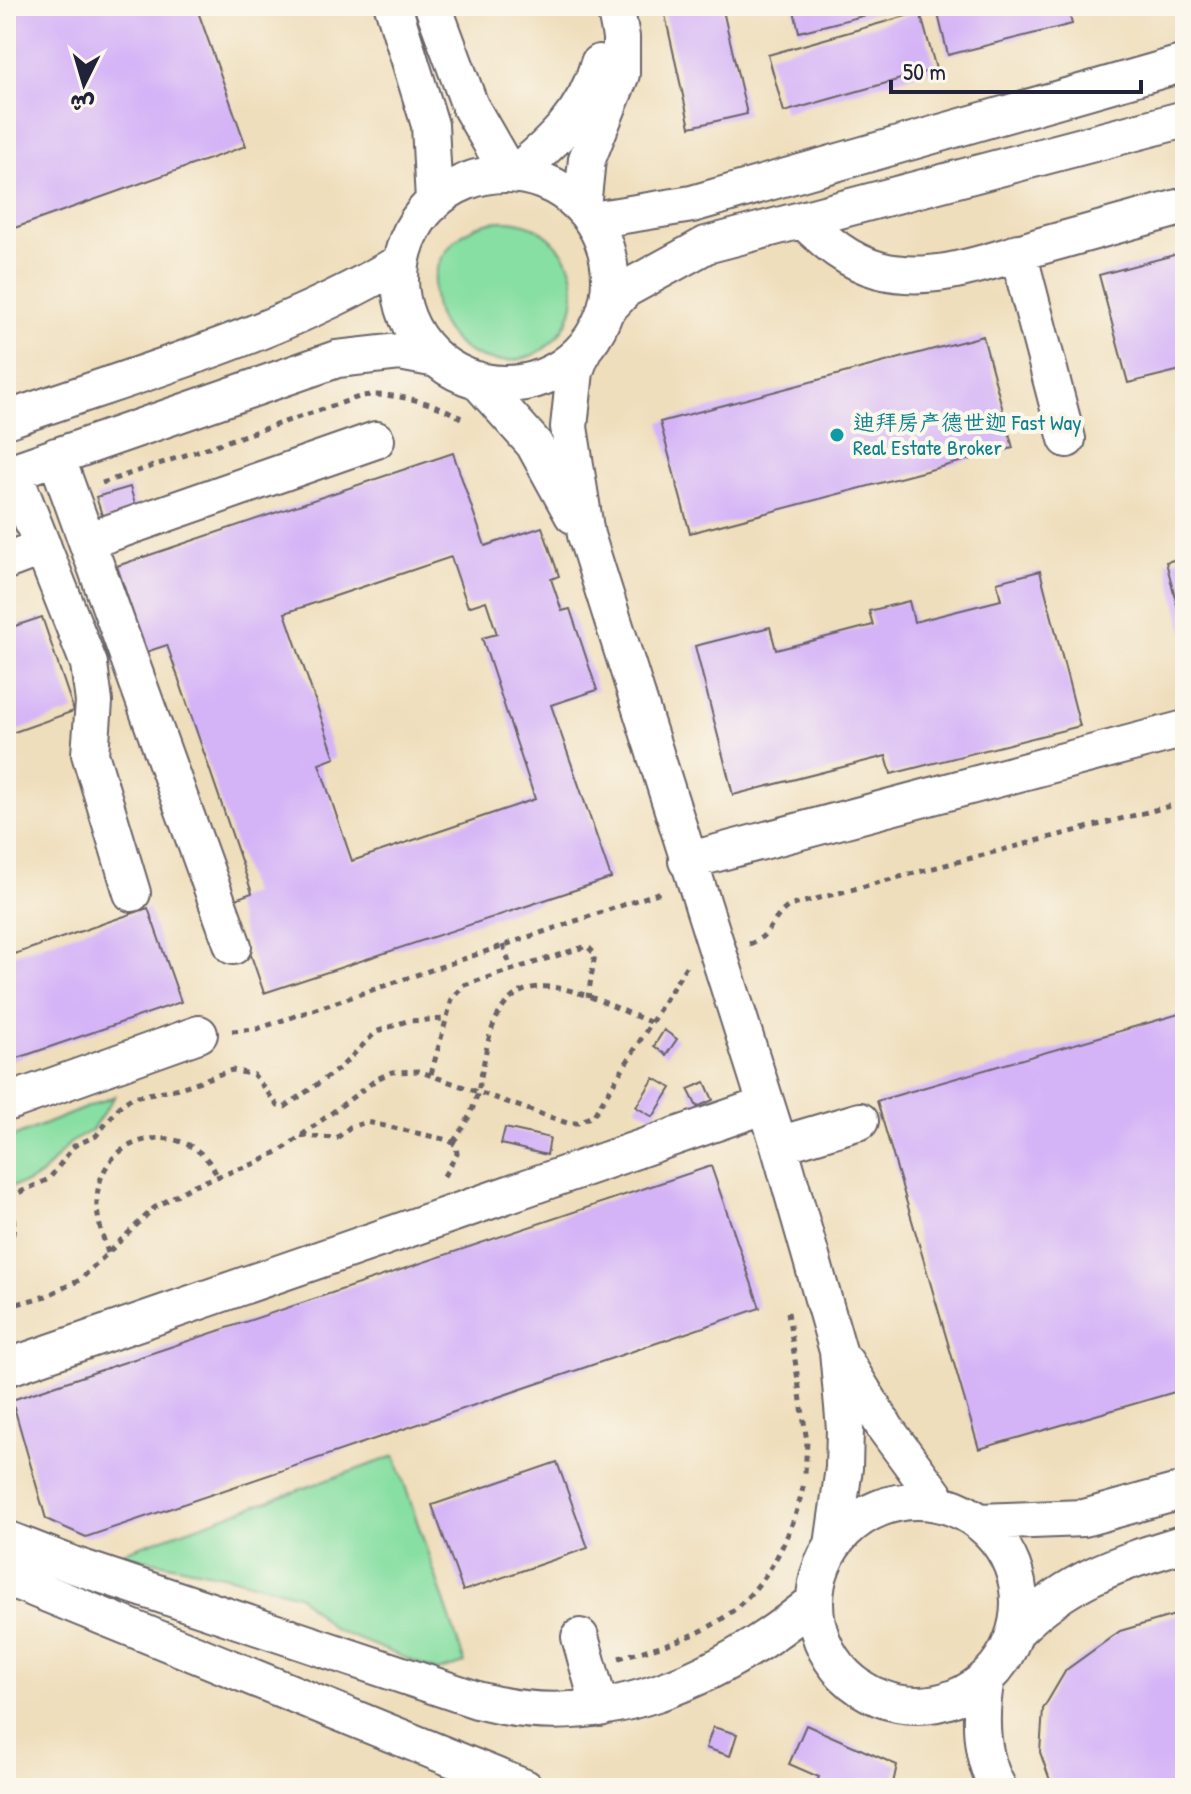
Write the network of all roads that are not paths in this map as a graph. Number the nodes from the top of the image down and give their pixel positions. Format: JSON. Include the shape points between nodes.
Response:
{"nodes":[{"id":1,"x":393,"y":6,"type":"edge"},
{"id":2,"x":433,"y":6,"type":"edge"},
{"id":3,"x":594,"y":6,"type":"edge"},
{"id":4,"x":615,"y":6,"type":"edge"},
{"id":5,"x":1185,"y":63,"type":"edge"},
{"id":6,"x":1185,"y":119,"type":"edge"},
{"id":7,"x":511,"y":174,"type":"junction"},
{"id":8,"x":434,"y":201,"type":"junction"},
{"id":9,"x":1185,"y":206,"type":"edge"},
{"id":10,"x":587,"y":214,"type":"junction"},
{"id":11,"x":803,"y":220,"type":"junction"},
{"id":12,"x":1018,"y":252,"type":"junction"},
{"id":13,"x":401,"y":262,"type":"junction"},
{"id":14,"x":605,"y":311,"type":"junction"},
{"id":15,"x":583,"y":350,"type":"junction"},
{"id":16,"x":437,"y":359,"type":"junction"},
{"id":17,"x":477,"y":380,"type":"junction"},
{"id":18,"x":6,"y":420,"type":"edge"},
{"id":19,"x":1067,"y":439,"type":"dead end"},
{"id":20,"x":376,"y":440,"type":"dead end"},
{"id":21,"x":56,"y":456,"type":"junction"},
{"id":22,"x":10,"y":473,"type":"edge"},
{"id":23,"x":586,"y":535,"type":"junction"},
{"id":24,"x":87,"y":541,"type":"junction"},
{"id":25,"x":43,"y":547,"type":"junction"},
{"id":26,"x":6,"y":561,"type":"edge"},
{"id":27,"x":1185,"y":729,"type":"edge"},
{"id":28,"x":673,"y":869,"type":"junction"},
{"id":29,"x":132,"y":893,"type":"dead end"},
{"id":30,"x":233,"y":946,"type":"dead end"},
{"id":31,"x":199,"y":1034,"type":"road end"},
{"id":32,"x":6,"y":1103,"type":"edge"},
{"id":33,"x":766,"y":1105,"type":"junction"},
{"id":34,"x":860,"y":1121,"type":"dead end"},
{"id":35,"x":779,"y":1145,"type":"junction"},
{"id":36,"x":838,"y":1351,"type":"junction"},
{"id":37,"x":6,"y":1368,"type":"edge"},
{"id":38,"x":1185,"y":1490,"type":"edge"},
{"id":39,"x":941,"y":1504,"type":"junction"},
{"id":40,"x":979,"y":1522,"type":"junction"},
{"id":41,"x":6,"y":1539,"type":"edge"},
{"id":42,"x":1185,"y":1543,"type":"edge"},
{"id":43,"x":833,"y":1545,"type":"junction"},
{"id":44,"x":6,"y":1577,"type":"edge"},
{"id":45,"x":815,"y":1601,"type":"junction"},
{"id":46,"x":1016,"y":1631,"type":"junction"},
{"id":47,"x":585,"y":1652,"type":"road end"},
{"id":48,"x":986,"y":1678,"type":"junction"},
{"id":49,"x":600,"y":1708,"type":"junction"},
{"id":50,"x":525,"y":1788,"type":"edge"},
{"id":51,"x":998,"y":1788,"type":"edge"}],
"edges":[{"from":1,"to":8,"type":"street","via":[[430,125]]},
{"from":2,"to":7,"type":"street","via":[[470,106]]},
{"from":3,"to":7,"type":"street","via":[[601,48],[595,80],[573,118]]},
{"from":4,"to":10,"type":"street","via":[[621,74],[587,159]]},
{"from":5,"to":10,"type":"street","via":[[692,204]]},
{"from":6,"to":11,"type":"street"},
{"from":7,"to":8,"type":"street","via":[[481,177]]},
{"from":7,"to":10,"type":"street","via":[[551,184]]},
{"from":8,"to":13,"type":"street","via":[[419,219]]},
{"from":9,"to":12,"type":"street"},
{"from":10,"to":14,"type":"street","via":[[604,241],[610,265]]},
{"from":11,"to":12,"type":"street","via":[[833,248],[879,270],[899,273],[958,269]]},
{"from":11,"to":14,"type":"street","via":[[706,245],[626,289]]},
{"from":12,"to":19,"type":"street"},
{"from":13,"to":16,"type":"street","via":[[406,315]]},
{"from":13,"to":18,"type":"street","via":[[287,321]]},
{"from":14,"to":15,"type":"street"},
{"from":15,"to":17,"type":"street","via":[[534,380]]},
{"from":15,"to":23,"type":"street","via":[[575,371],[569,427]]},
{"from":16,"to":17,"type":"street"},
{"from":16,"to":21,"type":"street","via":[[400,352],[337,359]]},
{"from":17,"to":23,"type":"street","via":[[534,444]]},
{"from":20,"to":24,"type":"street"},
{"from":21,"to":22,"type":"street"},
{"from":21,"to":24,"type":"street"},
{"from":22,"to":25,"type":"street"},
{"from":23,"to":28,"type":"street"},
{"from":24,"to":30,"type":"street"},
{"from":25,"to":26,"type":"street"},
{"from":25,"to":29,"type":"street","via":[[89,664],[94,702],[90,754]]},
{"from":27,"to":28,"type":"street"},
{"from":28,"to":33,"type":"street","via":[[705,965]]},
{"from":31,"to":32,"type":"street"},
{"from":33,"to":35,"type":"street"},
{"from":33,"to":37,"type":"street"},
{"from":34,"to":35,"type":"street"},
{"from":35,"to":36,"type":"street"},
{"from":36,"to":39,"type":"street"},
{"from":36,"to":43,"type":"street","via":[[845,1455]]},
{"from":38,"to":40,"type":"street","via":[[1084,1518]]},
{"from":39,"to":40,"type":"street"},
{"from":39,"to":43,"type":"street","via":[[916,1501],[881,1509],[849,1527]]},
{"from":40,"to":46,"type":"street","via":[[1010,1559],[1020,1607]]},
{"from":41,"to":49,"type":"street","via":[[500,1706],[545,1712]]},
{"from":42,"to":46,"type":"street","via":[[1087,1576]]},
{"from":43,"to":45,"type":"street"},
{"from":44,"to":50,"type":"street"},
{"from":45,"to":48,"type":"street","via":[[820,1633],[834,1662],[885,1700],[938,1702],[969,1691]]},
{"from":45,"to":49,"type":"street","via":[[767,1640],[720,1667],[670,1689]]},
{"from":46,"to":48,"type":"street"},
{"from":47,"to":49,"type":"street"},
{"from":48,"to":51,"type":"street","via":[[981,1728]]}]}
